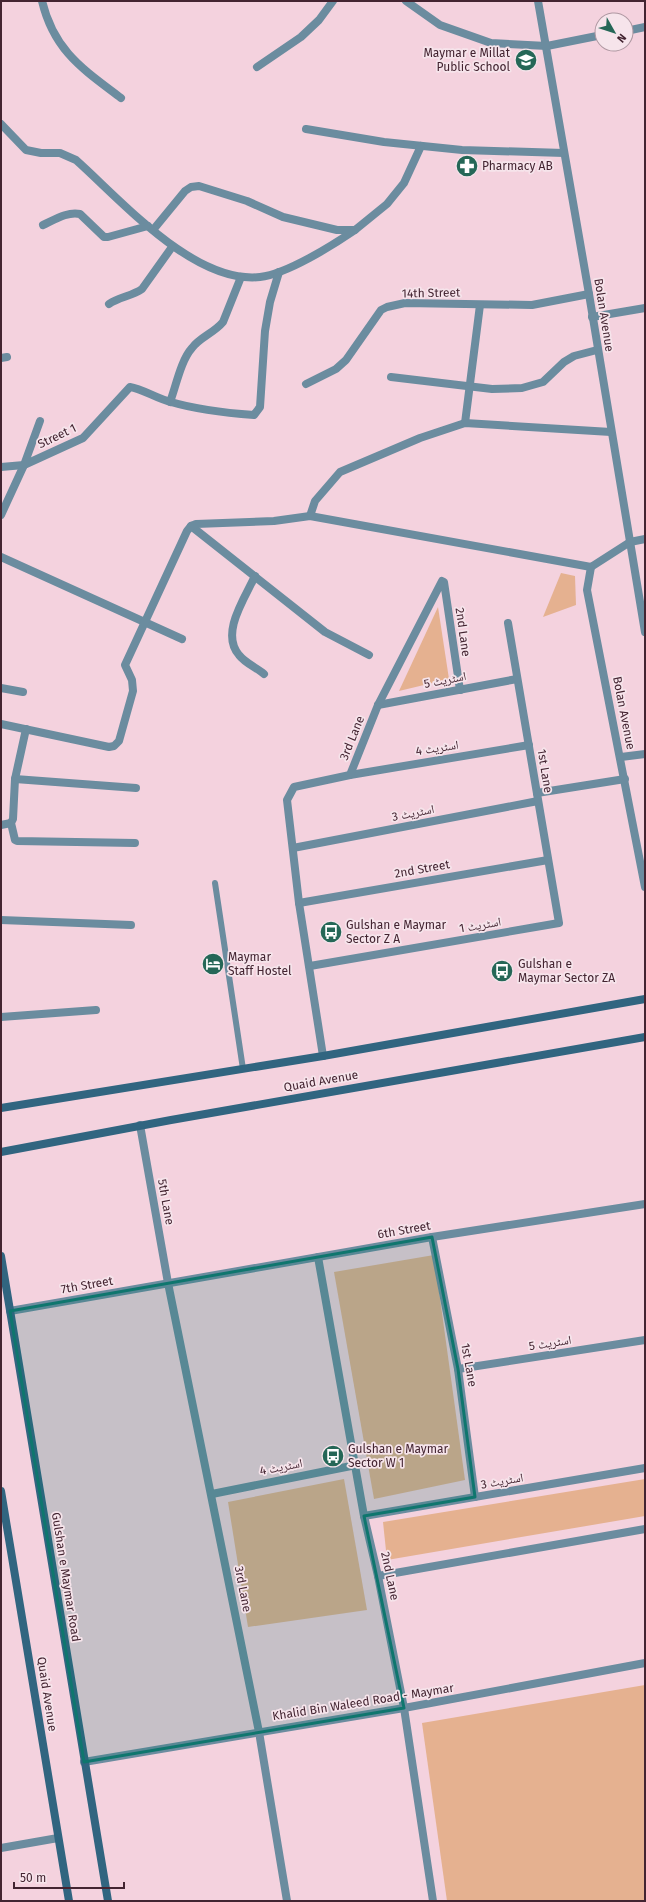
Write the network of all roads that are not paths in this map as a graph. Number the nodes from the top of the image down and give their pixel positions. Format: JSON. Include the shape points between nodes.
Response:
{"nodes":[{"id":1,"x":42,"y":1,"type":"edge"},
{"id":2,"x":333,"y":1,"type":"edge"},
{"id":3,"x":406,"y":1,"type":"edge"},
{"id":4,"x":538,"y":1,"type":"edge"},
{"id":5,"x":645,"y":27,"type":"edge"},
{"id":6,"x":634,"y":29,"type":"edge"},
{"id":7,"x":594,"y":37,"type":"edge"},
{"id":8,"x":547,"y":46,"type":"junction"},
{"id":9,"x":257,"y":67,"type":"dead end"},
{"id":10,"x":121,"y":98,"type":"dead end"},
{"id":11,"x":1,"y":124,"type":"edge"},
{"id":12,"x":306,"y":129,"type":"dead end"},
{"id":13,"x":421,"y":146,"type":"junction"},
{"id":14,"x":564,"y":153,"type":"junction"},
{"id":15,"x":43,"y":225,"type":"dead end"},
{"id":16,"x":151,"y":228,"type":"junction"},
{"id":17,"x":355,"y":230,"type":"junction"},
{"id":18,"x":172,"y":246,"type":"junction"},
{"id":19,"x":279,"y":272,"type":"junction"},
{"id":20,"x":240,"y":277,"type":"junction"},
{"id":21,"x":589,"y":294,"type":"junction"},
{"id":22,"x":109,"y":304,"type":"dead end"},
{"id":23,"x":480,"y":305,"type":"junction"},
{"id":24,"x":645,"y":308,"type":"edge"},
{"id":25,"x":592,"y":317,"type":"junction"},
{"id":26,"x":597,"y":350,"type":"junction"},
{"id":27,"x":391,"y":377,"type":"dead end"},
{"id":28,"x":306,"y":384,"type":"dead end"},
{"id":29,"x":471,"y":385,"type":"junction"},
{"id":30,"x":170,"y":402,"type":"junction"},
{"id":31,"x":40,"y":420,"type":"dead end"},
{"id":32,"x":465,"y":424,"type":"junction"},
{"id":33,"x":611,"y":432,"type":"junction"},
{"id":34,"x":24,"y":465,"type":"junction"},
{"id":35,"x":1,"y":467,"type":"edge"},
{"id":36,"x":1,"y":516,"type":"edge"},
{"id":37,"x":310,"y":516,"type":"junction"},
{"id":38,"x":191,"y":526,"type":"junction"},
{"id":39,"x":645,"y":539,"type":"edge"},
{"id":40,"x":630,"y":542,"type":"junction"},
{"id":41,"x":1,"y":558,"type":"edge"},
{"id":42,"x":591,"y":567,"type":"junction"},
{"id":43,"x":255,"y":576,"type":"junction"},
{"id":44,"x":440,"y":581,"type":"joint"},
{"id":45,"x":145,"y":622,"type":"junction"},
{"id":46,"x":508,"y":623,"type":"dead end"},
{"id":47,"x":645,"y":632,"type":"edge"},
{"id":48,"x":182,"y":639,"type":"dead end"},
{"id":49,"x":369,"y":655,"type":"dead end"},
{"id":50,"x":264,"y":674,"type":"dead end"},
{"id":51,"x":517,"y":679,"type":"junction"},
{"id":52,"x":1,"y":688,"type":"edge"},
{"id":53,"x":460,"y":690,"type":"junction"},
{"id":54,"x":23,"y":692,"type":"dead end"},
{"id":55,"x":378,"y":706,"type":"junction"},
{"id":56,"x":1,"y":724,"type":"edge"},
{"id":57,"x":26,"y":729,"type":"junction"},
{"id":58,"x":529,"y":745,"type":"junction"},
{"id":59,"x":645,"y":754,"type":"edge"},
{"id":60,"x":621,"y":757,"type":"junction"},
{"id":61,"x":350,"y":775,"type":"junction"},
{"id":62,"x":16,"y":779,"type":"junction"},
{"id":63,"x":625,"y":779,"type":"junction"},
{"id":64,"x":136,"y":788,"type":"dead end"},
{"id":65,"x":537,"y":797,"type":"junction"},
{"id":66,"x":11,"y":823,"type":"junction"},
{"id":67,"x":1,"y":825,"type":"edge"},
{"id":68,"x":135,"y":843,"type":"dead end"},
{"id":69,"x":293,"y":848,"type":"junction"},
{"id":70,"x":548,"y":860,"type":"junction"},
{"id":71,"x":215,"y":883,"type":"dead end"},
{"id":72,"x":645,"y":887,"type":"edge"},
{"id":73,"x":300,"y":903,"type":"junction"},
{"id":74,"x":1,"y":920,"type":"edge"},
{"id":75,"x":559,"y":923,"type":"joint"},
{"id":76,"x":131,"y":925,"type":"dead end"},
{"id":77,"x":310,"y":966,"type":"junction"},
{"id":78,"x":645,"y":999,"type":"edge"},
{"id":79,"x":96,"y":1010,"type":"dead end"},
{"id":80,"x":1,"y":1017,"type":"edge"},
{"id":81,"x":645,"y":1037,"type":"edge"},
{"id":82,"x":323,"y":1056,"type":"junction"},
{"id":83,"x":243,"y":1069,"type":"junction"},
{"id":84,"x":1,"y":1108,"type":"edge"},
{"id":85,"x":140,"y":1125,"type":"junction"},
{"id":86,"x":1,"y":1152,"type":"edge"},
{"id":87,"x":645,"y":1204,"type":"edge"},
{"id":88,"x":432,"y":1237,"type":"junction"},
{"id":89,"x":1,"y":1256,"type":"edge"},
{"id":90,"x":318,"y":1257,"type":"junction"},
{"id":91,"x":168,"y":1283,"type":"junction"},
{"id":92,"x":10,"y":1311,"type":"junction"},
{"id":93,"x":645,"y":1340,"type":"edge"},
{"id":94,"x":458,"y":1369,"type":"junction"},
{"id":95,"x":356,"y":1465,"type":"junction"},
{"id":96,"x":645,"y":1468,"type":"edge"},
{"id":97,"x":1,"y":1491,"type":"edge"},
{"id":98,"x":212,"y":1494,"type":"junction"},
{"id":99,"x":475,"y":1498,"type":"junction"},
{"id":100,"x":364,"y":1516,"type":"junction"},
{"id":101,"x":645,"y":1529,"type":"edge"},
{"id":102,"x":378,"y":1576,"type":"junction"},
{"id":103,"x":645,"y":1664,"type":"edge"},
{"id":104,"x":404,"y":1708,"type":"junction"},
{"id":105,"x":259,"y":1732,"type":"junction"},
{"id":106,"x":84,"y":1762,"type":"junction"},
{"id":107,"x":58,"y":1838,"type":"junction"},
{"id":108,"x":1,"y":1848,"type":"edge"},
{"id":109,"x":69,"y":1901,"type":"edge"},
{"id":110,"x":108,"y":1901,"type":"edge"},
{"id":111,"x":287,"y":1901,"type":"edge"},
{"id":112,"x":433,"y":1901,"type":"edge"}],
"edges":[{"from":1,"to":10,"type":"street","via":[[55,34],[65,50],[79,66]]},
{"from":2,"to":9,"type":"street","via":[[319,20],[301,37]]},
{"from":3,"to":8,"type":"street","via":[[440,25],[491,43]]},
{"from":4,"to":8,"type":"street","name":"Bolan Avenue"},
{"from":5,"to":6,"type":"street"},
{"from":7,"to":8,"type":"street"},
{"from":8,"to":14,"type":"street","name":"Bolan Avenue"},
{"from":11,"to":16,"type":"street","via":[[26,150],[60,153],[76,160]]},
{"from":12,"to":13,"type":"street"},
{"from":13,"to":14,"type":"street"},
{"from":13,"to":17,"type":"street","via":[[404,183],[387,204]]},
{"from":14,"to":21,"type":"street","name":"Bolan Avenue"},
{"from":15,"to":16,"type":"street","via":[[76,213],[104,237]]},
{"from":16,"to":17,"type":"street","via":[[185,191],[199,186],[247,201],[283,217],[337,230]]},
{"from":16,"to":18,"type":"street"},
{"from":17,"to":19,"type":"street","via":[[332,246]]},
{"from":18,"to":20,"type":"street","via":[[218,272]]},
{"from":18,"to":22,"type":"street","via":[[142,289]]},
{"from":19,"to":20,"type":"street","via":[[261,277]]},
{"from":19,"to":30,"type":"street","via":[[265,331],[262,391],[258,412],[254,415],[221,413]]},
{"from":20,"to":30,"type":"street","via":[[223,322],[187,354]]},
{"from":21,"to":23,"type":"street","name":"14th Street","via":[[532,305]]},
{"from":21,"to":25,"type":"street","name":"Bolan Avenue"},
{"from":23,"to":28,"type":"street","name":"14th Street","via":[[405,303],[387,307],[374,318],[346,360]]},
{"from":23,"to":29,"type":"street"},
{"from":24,"to":25,"type":"street"},
{"from":25,"to":26,"type":"street","name":"Bolan Avenue"},
{"from":26,"to":29,"type":"street","via":[[568,360],[543,382],[532,387],[502,390]]},
{"from":26,"to":33,"type":"street","name":"Bolan Avenue"},
{"from":27,"to":29,"type":"street"},
{"from":29,"to":32,"type":"street"},
{"from":30,"to":34,"type":"street","name":"Street 1","via":[[132,387],[84,438]]},
{"from":31,"to":34,"type":"street"},
{"from":32,"to":33,"type":"street"},
{"from":32,"to":37,"type":"street","via":[[420,438],[340,472],[315,501]]},
{"from":33,"to":40,"type":"street","name":"Bolan Avenue"},
{"from":34,"to":35,"type":"street","name":"Street 1"},
{"from":34,"to":36,"type":"street"},
{"from":37,"to":38,"type":"street"},
{"from":37,"to":42,"type":"street"},
{"from":38,"to":43,"type":"street"},
{"from":38,"to":45,"type":"street"},
{"from":39,"to":40,"type":"street"},
{"from":40,"to":42,"type":"street"},
{"from":40,"to":47,"type":"street","name":"Bolan Avenue"},
{"from":41,"to":45,"type":"street"},
{"from":42,"to":60,"type":"street","name":"Bolan Avenue","via":[[588,590]]},
{"from":43,"to":49,"type":"street","via":[[325,632]]},
{"from":43,"to":50,"type":"street","via":[[235,618],[231,637],[239,656]]},
{"from":44,"to":53,"type":"street","name":"2nd Lane","via":[[444,582]]},
{"from":44,"to":55,"type":"street","name":"3rd Lane"},
{"from":45,"to":48,"type":"street"},
{"from":45,"to":57,"type":"street","via":[[125,666],[132,680],[134,692],[119,741],[114,746]]},
{"from":46,"to":51,"type":"street","name":"1st Lane"},
{"from":51,"to":53,"type":"street","name":"اسٹریٹ 5"},
{"from":51,"to":58,"type":"street","name":"1st Lane"},
{"from":52,"to":54,"type":"street"},
{"from":53,"to":55,"type":"street","name":"اسٹریٹ 5"},
{"from":55,"to":61,"type":"street","name":"3rd Lane"},
{"from":56,"to":57,"type":"street"},
{"from":57,"to":62,"type":"street"},
{"from":58,"to":61,"type":"street","name":"اسٹریٹ 4"},
{"from":58,"to":65,"type":"street","name":"1st Lane"},
{"from":59,"to":60,"type":"street"},
{"from":60,"to":63,"type":"street","name":"Bolan Avenue"},
{"from":61,"to":69,"type":"street","name":"3rd Lane","via":[[294,787],[290,792],[288,800]]},
{"from":62,"to":64,"type":"street"},
{"from":62,"to":66,"type":"street"},
{"from":63,"to":65,"type":"street","name":"اسٹریٹ 3"},
{"from":63,"to":72,"type":"street","name":"Bolan Avenue"},
{"from":65,"to":69,"type":"street","name":"اسٹریٹ 3"},
{"from":65,"to":70,"type":"street","name":"1st Lane"},
{"from":66,"to":67,"type":"street"},
{"from":66,"to":68,"type":"street","via":[[13,838],[17,842]]},
{"from":69,"to":73,"type":"street","name":"3rd Lane"},
{"from":70,"to":73,"type":"street","name":"2nd Street"},
{"from":70,"to":75,"type":"street","name":"1st Lane"},
{"from":71,"to":83,"type":"lane"},
{"from":73,"to":77,"type":"street","name":"3rd Lane"},
{"from":74,"to":76,"type":"street"},
{"from":75,"to":77,"type":"street","name":"اسٹریٹ 1"},
{"from":77,"to":82,"type":"street","name":"3rd Lane"},
{"from":78,"to":82,"type":"main road","name":"Quaid Avenue"},
{"from":79,"to":80,"type":"street"},
{"from":81,"to":85,"type":"main road","name":"Quaid Avenue"},
{"from":82,"to":83,"type":"main road","name":"Quaid Avenue"},
{"from":83,"to":84,"type":"main road","name":"Quaid Avenue"},
{"from":85,"to":86,"type":"main road","name":"Quaid Avenue"},
{"from":85,"to":91,"type":"street","name":"5th Lane"},
{"from":87,"to":88,"type":"street","name":"6th Street"},
{"from":88,"to":90,"type":"street","name":"6th Street"},
{"from":88,"to":94,"type":"street","name":"1st Lane"},
{"from":89,"to":92,"type":"main road","name":"Gulshan e Maymar Road"},
{"from":90,"to":91,"type":"street","name":"6th Street"},
{"from":90,"to":95,"type":"street","name":"2nd Lane"},
{"from":91,"to":92,"type":"street","name":"7th Street"},
{"from":91,"to":98,"type":"street","name":"3rd Lane"},
{"from":92,"to":106,"type":"main road","name":"Gulshan e Maymar Road"},
{"from":93,"to":94,"type":"street","name":"اسٹریٹ 5"},
{"from":94,"to":99,"type":"street","name":"1st Lane"},
{"from":95,"to":98,"type":"street","name":"اسٹریٹ 4"},
{"from":95,"to":100,"type":"street","name":"2nd Lane"},
{"from":96,"to":99,"type":"street","name":"اسٹریٹ 3"},
{"from":97,"to":107,"type":"main road","name":"Quaid Avenue"},
{"from":98,"to":105,"type":"street","name":"3rd Lane"},
{"from":99,"to":100,"type":"street","name":"اسٹریٹ 3"},
{"from":100,"to":102,"type":"street","name":"2nd Lane"},
{"from":101,"to":102,"type":"street"},
{"from":102,"to":104,"type":"street","name":"2nd Lane"},
{"from":103,"to":104,"type":"street","name":"Khalid Bin Waleed Road - Maymar"},
{"from":104,"to":105,"type":"street","name":"Khalid Bin Waleed Road - Maymar"},
{"from":104,"to":112,"type":"street","name":"2nd Lane"},
{"from":105,"to":106,"type":"street","name":"Khalid Bin Waleed Road - Maymar"},
{"from":105,"to":111,"type":"street","name":"3rd Lane"},
{"from":106,"to":110,"type":"main road","name":"Gulshan e Maymar Road"},
{"from":107,"to":108,"type":"street"},
{"from":107,"to":109,"type":"main road","name":"Quaid Avenue"}]}
